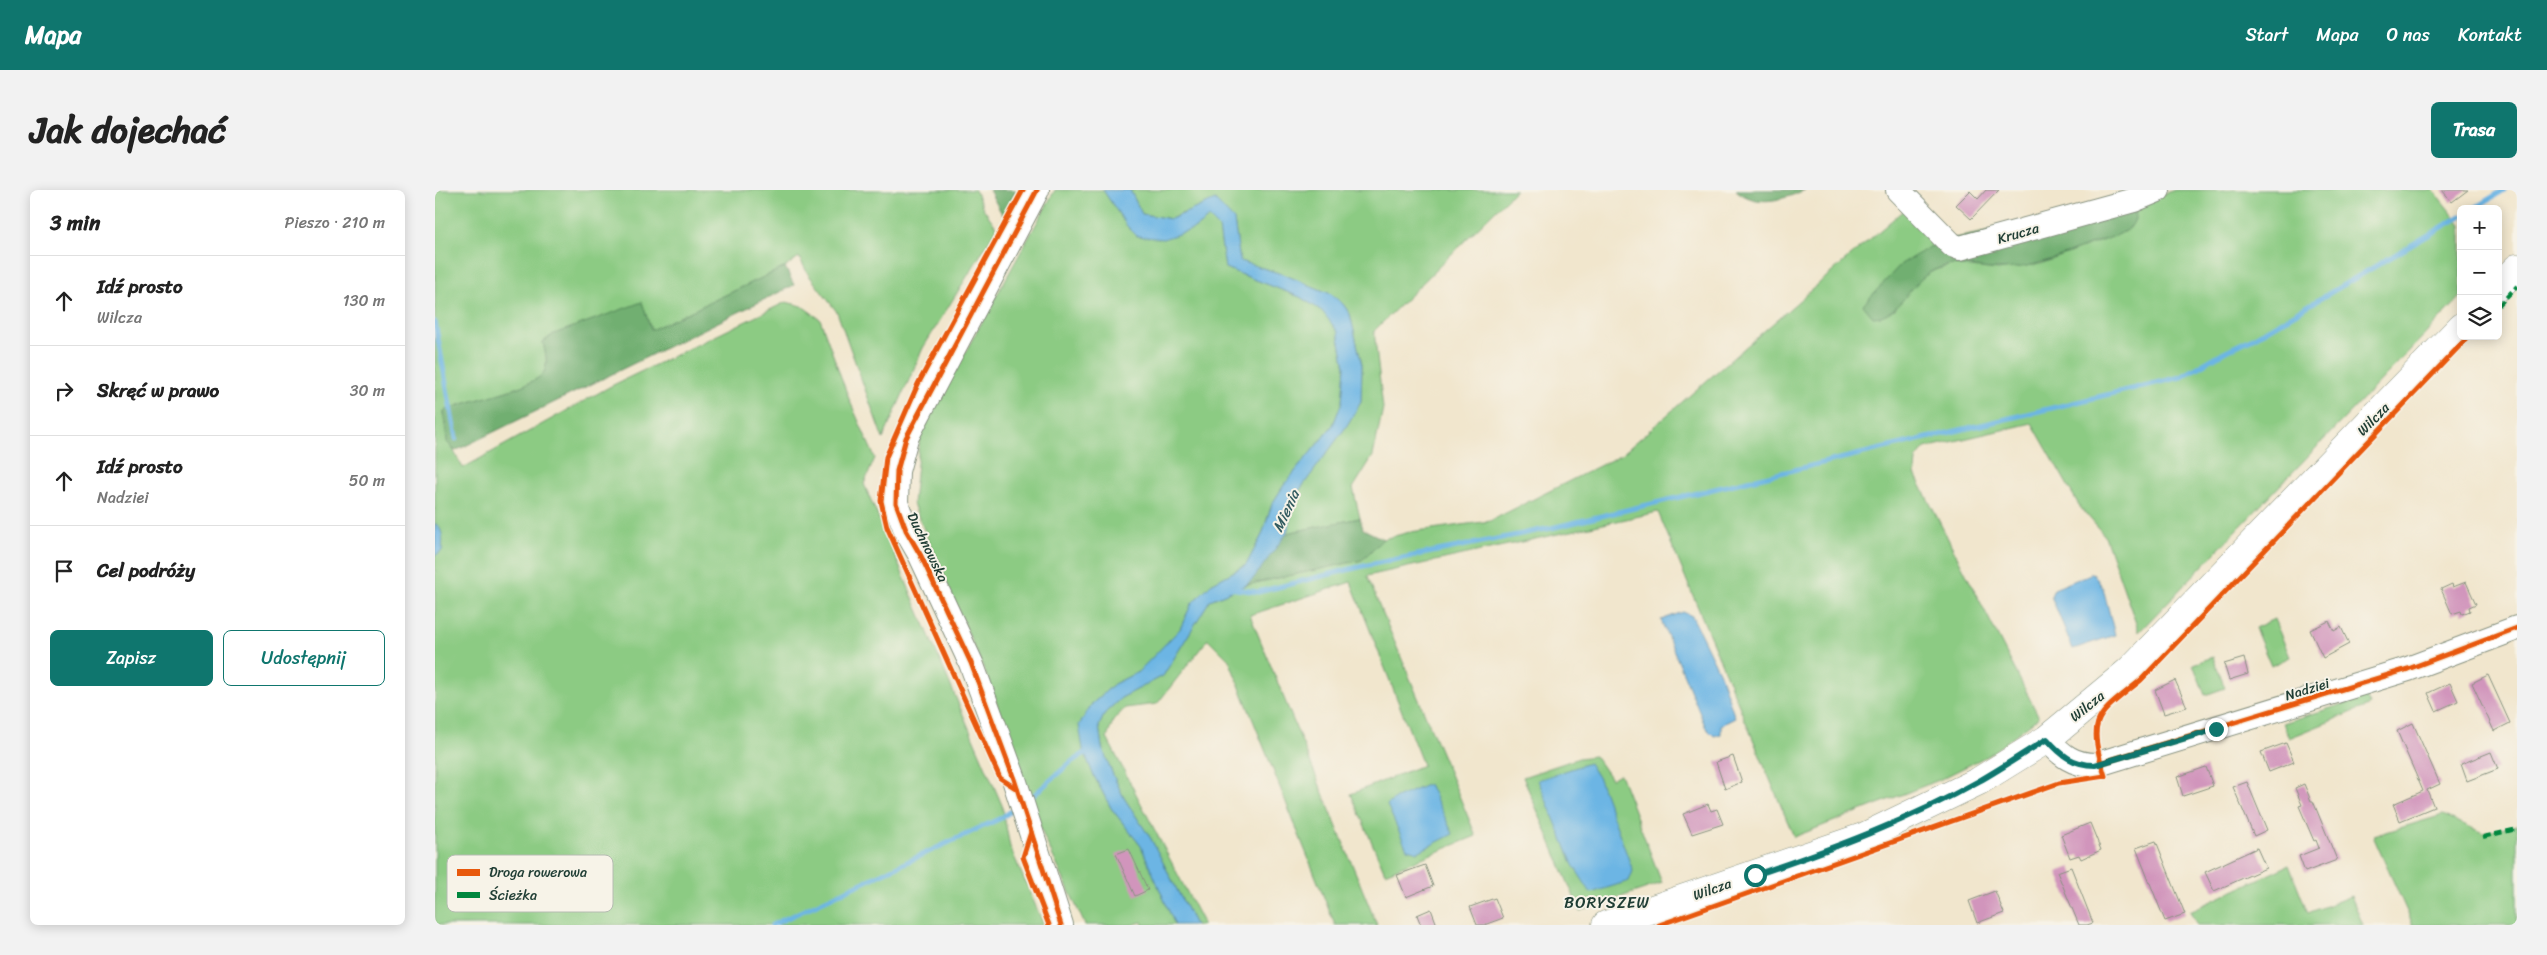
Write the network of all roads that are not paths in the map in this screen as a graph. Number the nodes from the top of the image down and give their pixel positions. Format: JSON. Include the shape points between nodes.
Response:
{"nodes":[{"id":1,"x":1037,"y":190,"type":"edge"},
{"id":2,"x":1898,"y":190,"type":"edge"},
{"id":3,"x":2158,"y":190,"type":"edge"},
{"id":4,"x":2517,"y":268,"type":"edge"},
{"id":5,"x":2502,"y":283,"type":"edge"},
{"id":6,"x":2457,"y":331,"type":"edge"},
{"id":7,"x":2517,"y":628,"type":"edge"},
{"id":8,"x":2047,"y":739,"type":"junction"},
{"id":9,"x":1061,"y":925,"type":"edge"},
{"id":10,"x":1606,"y":925,"type":"edge"}],
"edges":[{"from":1,"to":9,"type":"street","name":"Duchnowska","via":[[906,438],[897,472],[896,503],[971,663]]},
{"from":2,"to":3,"type":"street","name":"Krucza","via":[[1952,246],[1960,248],[2133,200]]},
{"from":4,"to":5,"type":"main road"},
{"from":6,"to":8,"type":"main road","name":"Wilcza","via":[[2129,671]]},
{"from":7,"to":8,"type":"street","name":"Nadziei","via":[[2408,669],[2101,763],[2082,765],[2074,762],[2057,751]]},
{"from":8,"to":10,"type":"main road","name":"Wilcza","via":[[1979,781],[1863,837]]}]}
